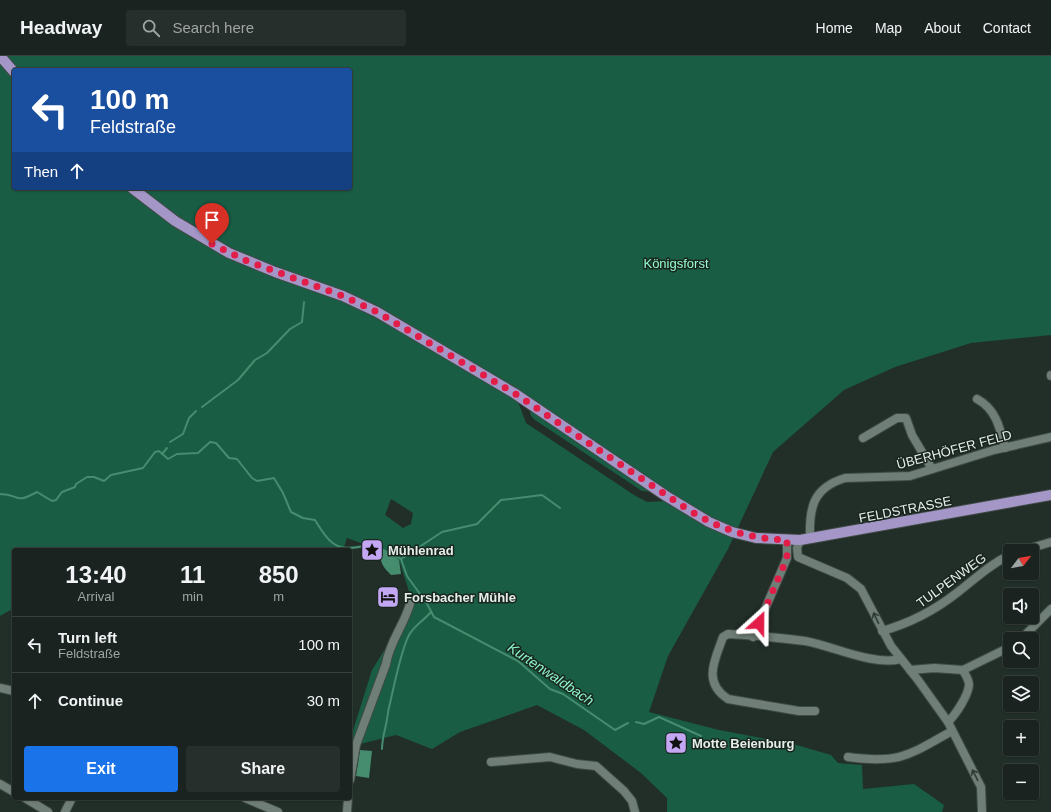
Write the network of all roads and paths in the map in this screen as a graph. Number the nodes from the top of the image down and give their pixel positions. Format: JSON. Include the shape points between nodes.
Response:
{"nodes":[{"id":1,"x":0,"y":56,"type":"edge"},
{"id":2,"x":12,"y":70,"type":"edge"},
{"id":3,"x":135,"y":190,"type":"edge"},
{"id":4,"x":977,"y":399,"type":"dead end"},
{"id":5,"x":1051,"y":437,"type":"edge"},
{"id":6,"x":864,"y":438,"type":"dead end"},
{"id":7,"x":1005,"y":448,"type":"junction"},
{"id":8,"x":932,"y":469,"type":"junction"},
{"id":9,"x":1051,"y":495,"type":"edge"},
{"id":10,"x":787,"y":540,"type":"junction"},
{"id":11,"x":805,"y":540,"type":"junction"},
{"id":12,"x":1051,"y":542,"type":"edge"},
{"id":13,"x":1039,"y":546,"type":"edge"},
{"id":14,"x":798,"y":557,"type":"junction"},
{"id":15,"x":787,"y":558,"type":"junction"},
{"id":16,"x":1003,"y":559,"type":"edge"},
{"id":17,"x":410,"y":604,"type":"dead end"},
{"id":18,"x":1051,"y":609,"type":"edge"},
{"id":19,"x":882,"y":631,"type":"junction"},
{"id":20,"x":1028,"y":632,"type":"edge"},
{"id":21,"x":753,"y":637,"type":"junction"},
{"id":22,"x":1003,"y":650,"type":"edge"},
{"id":23,"x":901,"y":659,"type":"junction"},
{"id":24,"x":910,"y":670,"type":"junction"},
{"id":25,"x":962,"y":670,"type":"junction"},
{"id":26,"x":0,"y":688,"type":"edge"},
{"id":27,"x":12,"y":691,"type":"edge"},
{"id":28,"x":815,"y":711,"type":"dead end"},
{"id":29,"x":948,"y":722,"type":"junction"},
{"id":30,"x":952,"y":731,"type":"junction"},
{"id":31,"x":353,"y":745,"type":"edge"},
{"id":32,"x":352,"y":757,"type":"edge"},
{"id":33,"x":848,"y":757,"type":"dead end"},
{"id":34,"x":491,"y":762,"type":"dead end"},
{"id":35,"x":0,"y":784,"type":"edge"},
{"id":36,"x":12,"y":791,"type":"edge"},
{"id":37,"x":28,"y":800,"type":"edge"},
{"id":38,"x":71,"y":800,"type":"edge"},
{"id":39,"x":250,"y":800,"type":"edge"},
{"id":40,"x":348,"y":800,"type":"edge"},
{"id":41,"x":48,"y":812,"type":"edge"},
{"id":42,"x":65,"y":812,"type":"edge"},
{"id":43,"x":278,"y":812,"type":"edge"},
{"id":44,"x":347,"y":812,"type":"edge"},
{"id":45,"x":635,"y":812,"type":"edge"},
{"id":46,"x":982,"y":812,"type":"edge"}],
"edges":[{"from":1,"to":2,"type":"main road"},
{"from":3,"to":10,"type":"main road","name":"FELDSTRASSE","via":[[175,221],[229,253],[343,296],[377,312],[520,397],[698,516],[725,529],[763,539]]},
{"from":4,"to":7,"type":"street","via":[[988,405],[1001,432]]},
{"from":5,"to":7,"type":"street","name":"ÜBERHÖFER FELD"},
{"from":6,"to":8,"type":"street","via":[[898,418],[906,418],[912,435]]},
{"from":7,"to":8,"type":"street","name":"ÜBERHÖFER FELD"},
{"from":8,"to":11,"type":"street","name":"ÜBERHÖFER FELD","via":[[910,476],[845,478],[831,484],[821,492],[813,504]]},
{"from":9,"to":11,"type":"main road","name":"FELDSTRASSE"},
{"from":10,"to":11,"type":"main road","name":"FELDSTRASSE"},
{"from":10,"to":15,"type":"street"},
{"from":11,"to":14,"type":"street","name":"ÜBERHÖFER FELD","via":[[797,553]]},
{"from":12,"to":13,"type":"street"},
{"from":14,"to":15,"type":"street"},
{"from":19,"to":14,"type":"street","one_way":true,"via":[[864,593],[856,584]]},
{"from":15,"to":21,"type":"street"},
{"from":16,"to":19,"type":"street","name":"TULPENWEG","via":[[924,616]]},
{"from":17,"to":31,"type":"street","via":[[402,626],[388,650],[386,664]]},
{"from":18,"to":20,"type":"street"},
{"from":19,"to":23,"type":"street"},
{"from":21,"to":23,"type":"street","via":[[806,641],[840,651],[892,661]]},
{"from":21,"to":28,"type":"street","via":[[728,634],[723,637],[712,671],[713,681],[718,690],[728,699],[799,711]]},
{"from":22,"to":25,"type":"street"},
{"from":23,"to":24,"type":"street"},
{"from":24,"to":25,"type":"street"},
{"from":24,"to":29,"type":"street"},
{"from":25,"to":29,"type":"street","via":[[969,686],[957,713]]},
{"from":26,"to":27,"type":"street"},
{"from":29,"to":30,"type":"street"},
{"from":30,"to":33,"type":"street","via":[[904,757],[870,760]]},
{"from":46,"to":30,"type":"street","one_way":true,"via":[[981,787]]},
{"from":31,"to":32,"type":"street"},
{"from":34,"to":45,"type":"street","via":[[550,757],[596,766],[624,791],[632,801]]},
{"from":35,"to":36,"type":"street"},
{"from":37,"to":41,"type":"street"},
{"from":38,"to":42,"type":"street"},
{"from":39,"to":43,"type":"street"},
{"from":40,"to":44,"type":"street"}]}
